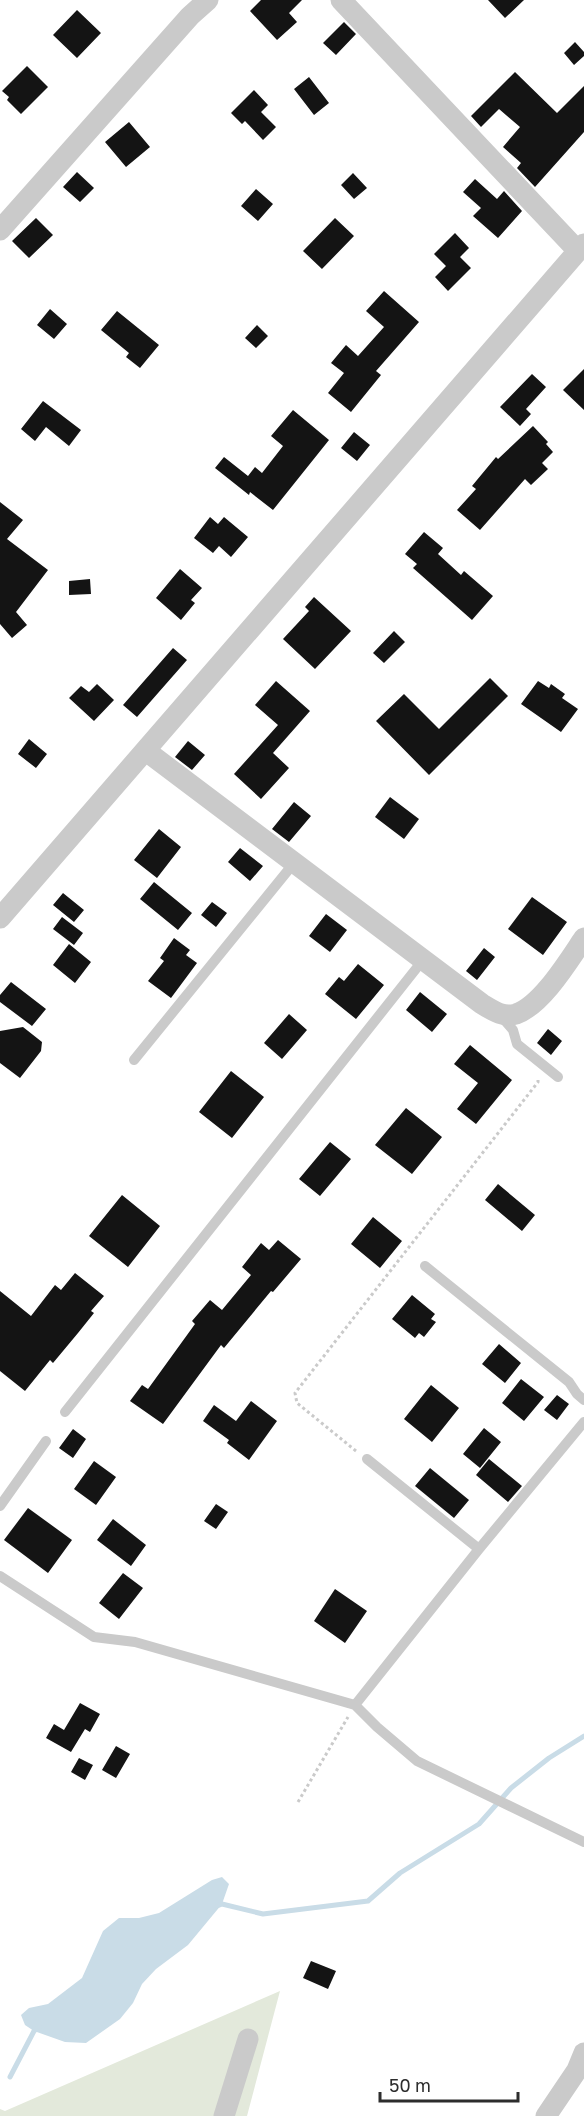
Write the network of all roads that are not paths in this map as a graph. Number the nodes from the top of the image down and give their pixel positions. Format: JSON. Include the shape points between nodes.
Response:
{"nodes":[{"id":1,"x":208,"y":0,"type":"edge"},
{"id":2,"x":341,"y":0,"type":"edge"},
{"id":3,"x":0,"y":230,"type":"edge"},
{"id":4,"x":581,"y":248,"type":"edge"},
{"id":5,"x":146,"y":752,"type":"junction"},
{"id":6,"x":294,"y":863,"type":"junction"},
{"id":7,"x":0,"y":918,"type":"edge"},
{"id":8,"x":584,"y":938,"type":"edge"},
{"id":9,"x":423,"y":960,"type":"junction"},
{"id":10,"x":499,"y":1014,"type":"junction"},
{"id":11,"x":134,"y":1060,"type":"dead end"},
{"id":12,"x":558,"y":1077,"type":"dead end"},
{"id":13,"x":425,"y":1266,"type":"dead end"},
{"id":14,"x":584,"y":1400,"type":"edge"},
{"id":15,"x":65,"y":1412,"type":"dead end"},
{"id":16,"x":584,"y":1422,"type":"edge"},
{"id":17,"x":46,"y":1441,"type":"dead end"},
{"id":18,"x":367,"y":1459,"type":"road end"},
{"id":19,"x":0,"y":1506,"type":"edge"},
{"id":20,"x":479,"y":1549,"type":"junction"},
{"id":21,"x":0,"y":1576,"type":"edge"},
{"id":22,"x":355,"y":1705,"type":"junction"},
{"id":23,"x":584,"y":1842,"type":"edge"},
{"id":24,"x":248,"y":2039,"type":"dead end"},
{"id":25,"x":582,"y":2066,"type":"edge"},
{"id":26,"x":224,"y":2116,"type":"edge"},
{"id":27,"x":546,"y":2116,"type":"edge"}],
"edges":[{"from":1,"to":3,"type":"street"},
{"from":2,"to":4,"type":"street"},
{"from":4,"to":5,"type":"street"},
{"from":5,"to":6,"type":"street"},
{"from":5,"to":7,"type":"street"},
{"from":6,"to":9,"type":"street"},
{"from":6,"to":11,"type":"lane"},
{"from":8,"to":10,"type":"street","via":[[532,1004],[516,1014]]},
{"from":9,"to":10,"type":"street"},
{"from":9,"to":15,"type":"lane"},
{"from":10,"to":12,"type":"lane","via":[[513,1030],[517,1044]]},
{"from":13,"to":14,"type":"lane","via":[[569,1382]]},
{"from":16,"to":20,"type":"lane"},
{"from":17,"to":19,"type":"lane"},
{"from":18,"to":20,"type":"lane"},
{"from":20,"to":22,"type":"lane"},
{"from":21,"to":22,"type":"lane","via":[[94,1637],[135,1642]]},
{"from":22,"to":23,"type":"lane","via":[[417,1761]]},
{"from":24,"to":26,"type":"street"},
{"from":25,"to":27,"type":"street"}]}
